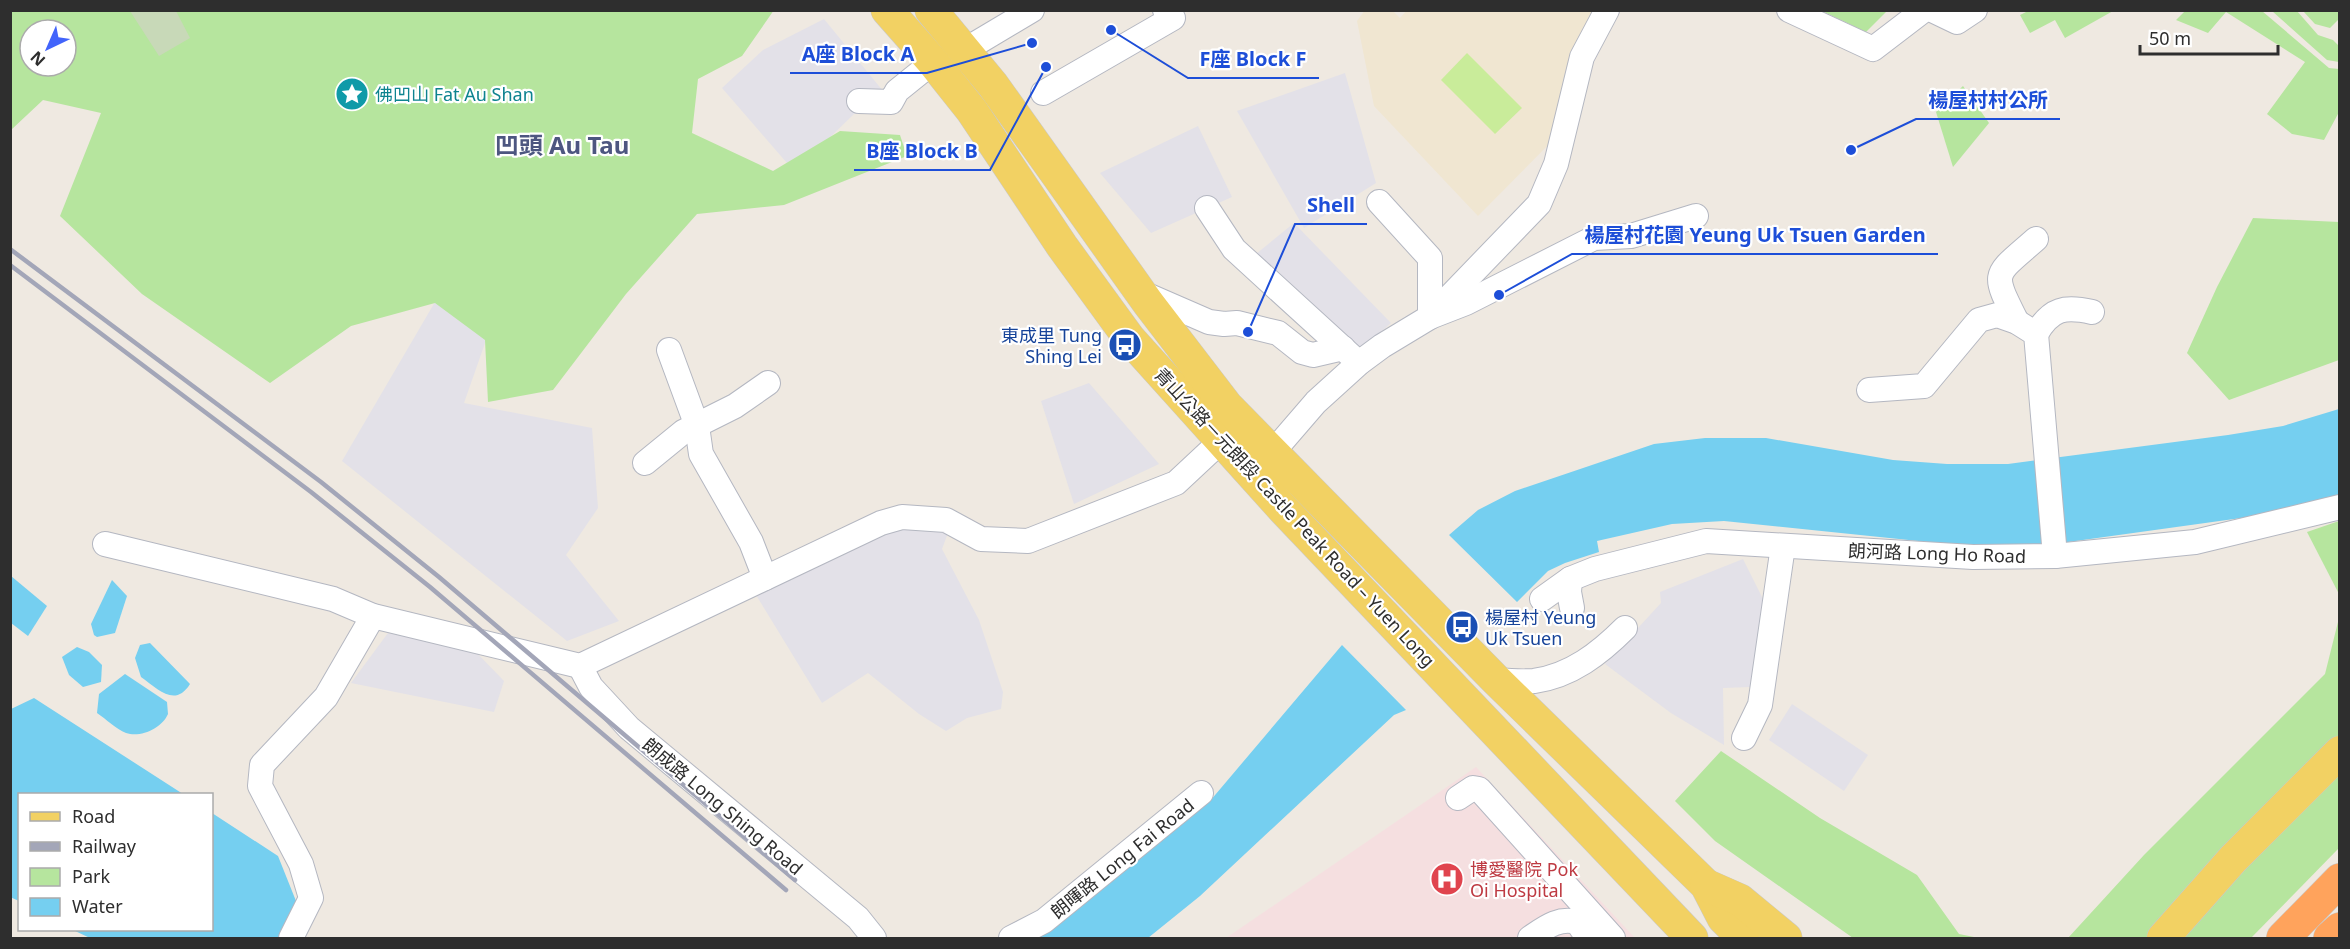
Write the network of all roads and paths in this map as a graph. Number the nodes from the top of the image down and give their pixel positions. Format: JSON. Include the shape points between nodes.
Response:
{"nodes":[{"id":1,"x":887,"y":10,"type":"edge"},
{"id":2,"x":931,"y":10,"type":"edge"},
{"id":3,"x":1032,"y":10,"type":"edge"},
{"id":4,"x":1166,"y":10,"type":"edge"},
{"id":5,"x":1607,"y":10,"type":"edge"},
{"id":6,"x":1789,"y":10,"type":"edge"},
{"id":7,"x":1923,"y":10,"type":"edge"},
{"id":8,"x":1932,"y":10,"type":"edge"},
{"id":9,"x":1975,"y":10,"type":"edge"},
{"id":10,"x":965,"y":50,"type":"junction"},
{"id":11,"x":933,"y":62,"type":"junction"},
{"id":12,"x":1043,"y":93,"type":"dead end"},
{"id":13,"x":859,"y":101,"type":"dead end"},
{"id":14,"x":1379,"y":202,"type":"dead end"},
{"id":15,"x":1208,"y":208,"type":"dead end"},
{"id":16,"x":1696,"y":216,"type":"dead end"},
{"id":17,"x":2036,"y":239,"type":"dead end"},
{"id":18,"x":1140,"y":292,"type":"junction"},
{"id":19,"x":2092,"y":312,"type":"dead end"},
{"id":20,"x":1430,"y":317,"type":"junction"},
{"id":21,"x":2026,"y":328,"type":"junction"},
{"id":22,"x":669,"y":350,"type":"dead end"},
{"id":23,"x":1351,"y":356,"type":"junction"},
{"id":24,"x":768,"y":383,"type":"dead end"},
{"id":25,"x":1869,"y":390,"type":"dead end"},
{"id":26,"x":697,"y":426,"type":"junction"},
{"id":27,"x":1221,"y":441,"type":"junction"},
{"id":28,"x":1272,"y":453,"type":"junction"},
{"id":29,"x":645,"y":463,"type":"dead end"},
{"id":30,"x":2340,"y":507,"type":"edge"},
{"id":31,"x":105,"y":544,"type":"dead end"},
{"id":32,"x":1783,"y":546,"type":"junction"},
{"id":33,"x":2055,"y":556,"type":"junction"},
{"id":34,"x":765,"y":578,"type":"junction"},
{"id":35,"x":1570,"y":579,"type":"junction"},
{"id":36,"x":1542,"y":599,"type":"dead end"},
{"id":37,"x":1572,"y":608,"type":"dead end"},
{"id":38,"x":372,"y":616,"type":"junction"},
{"id":39,"x":1626,"y":628,"type":"dead end"},
{"id":40,"x":580,"y":666,"type":"junction"},
{"id":41,"x":1496,"y":681,"type":"junction"},
{"id":42,"x":1744,"y":738,"type":"dead end"},
{"id":43,"x":2340,"y":752,"type":"edge"},
{"id":44,"x":1201,"y":793,"type":"dead end"},
{"id":45,"x":1458,"y":798,"type":"dead end"},
{"id":46,"x":2340,"y":880,"type":"edge"},
{"id":47,"x":1706,"y":885,"type":"junction"},
{"id":48,"x":2340,"y":929,"type":"edge"},
{"id":49,"x":291,"y":939,"type":"edge"},
{"id":50,"x":873,"y":939,"type":"edge"},
{"id":51,"x":1011,"y":939,"type":"edge"},
{"id":52,"x":1530,"y":939,"type":"edge"},
{"id":53,"x":1588,"y":939,"type":"edge"},
{"id":54,"x":1613,"y":939,"type":"edge"},
{"id":55,"x":1692,"y":939,"type":"edge"},
{"id":56,"x":1743,"y":939,"type":"edge"},
{"id":57,"x":1786,"y":939,"type":"edge"},
{"id":58,"x":2163,"y":939,"type":"edge"},
{"id":59,"x":2283,"y":939,"type":"edge"},
{"id":60,"x":2330,"y":939,"type":"edge"}],
"edges":[{"from":1,"to":11,"type":"main road","name":"青山公路－元朗段 Castle Peak Road – Yuen Long"},
{"from":2,"to":10,"type":"main road","name":"青山公路－元朗段 Castle Peak Road – Yuen Long"},
{"from":3,"to":10,"type":"street"},
{"from":4,"to":12,"type":"street","via":[[1173,18]]},
{"from":5,"to":20,"type":"street","via":[[1582,57],[1556,164],[1539,204]]},
{"from":6,"to":7,"type":"street","via":[[1873,49]]},
{"from":8,"to":9,"type":"street","via":[[1958,22]]},
{"from":10,"to":18,"type":"main road","name":"青山公路－元朗段 Castle Peak Road – Yuen Long"},
{"from":11,"to":13,"type":"street","via":[[897,91],[891,102]]},
{"from":11,"to":27,"type":"main road","name":"青山公路－元朗段 Castle Peak Road – Yuen Long","via":[[972,111],[1129,338]]},
{"from":14,"to":20,"type":"street","via":[[1430,258]]},
{"from":15,"to":23,"type":"street","via":[[1234,249]]},
{"from":16,"to":20,"type":"street","via":[[1631,236],[1594,238],[1466,303]]},
{"from":17,"to":21,"type":"street","via":[[2004,267],[1998,278]]},
{"from":18,"to":23,"type":"street","via":[[1209,322],[1237,323],[1278,333],[1302,352]]},
{"from":18,"to":28,"type":"main road","name":"青山公路－元朗段 Castle Peak Road – Yuen Long","via":[[1227,406]]},
{"from":19,"to":21,"type":"street","via":[[2069,307]]},
{"from":20,"to":23,"type":"street","via":[[1382,346]]},
{"from":21,"to":25,"type":"street","via":[[1998,315],[1979,320],[1924,387]]},
{"from":21,"to":33,"type":"street","via":[[2046,460]]},
{"from":22,"to":26,"type":"street"},
{"from":23,"to":28,"type":"street"},
{"from":24,"to":26,"type":"street"},
{"from":26,"to":29,"type":"street","via":[[683,432]]},
{"from":26,"to":34,"type":"street","via":[[701,454],[751,542]]},
{"from":27,"to":34,"type":"street","via":[[1176,483],[1028,541],[981,539],[946,520],[902,517],[881,523]]},
{"from":27,"to":55,"type":"main road","name":"青山公路－元朗段 Castle Peak Road – Yuen Long"},
{"from":28,"to":41,"type":"main road","name":"青山公路－元朗段 Castle Peak Road – Yuen Long"},
{"from":30,"to":33,"type":"street","name":"朗河路 Long Ho Road","via":[[2195,542]]},
{"from":31,"to":38,"type":"street","via":[[333,600]]},
{"from":32,"to":33,"type":"street","name":"朗河路 Long Ho Road","via":[[1973,557]]},
{"from":32,"to":35,"type":"street","name":"朗河路 Long Ho Road","via":[[1706,541]]},
{"from":32,"to":42,"type":"street","via":[[1760,705]]},
{"from":34,"to":40,"type":"street"},
{"from":35,"to":36,"type":"street","name":"朗河路 Long Ho Road"},
{"from":35,"to":37,"type":"street"},
{"from":38,"to":40,"type":"street"},
{"from":38,"to":49,"type":"street","via":[[326,697],[262,765],[260,786],[301,864],[311,898]]},
{"from":39,"to":41,"type":"street","via":[[1604,650],[1578,667],[1532,681]]},
{"from":40,"to":50,"type":"street","name":"朗成路 Long Shing Road","via":[[591,687],[629,728],[858,918]]},
{"from":41,"to":47,"type":"main road","name":"青山公路－元朗段 Castle Peak Road – Yuen Long"},
{"from":43,"to":58,"type":"main road","via":[[2233,860]]},
{"from":44,"to":51,"type":"street","name":"朗暉路 Long Fai Road","via":[[1044,921]]},
{"from":45,"to":54,"type":"street","via":[[1473,788],[1479,789]]},
{"from":46,"to":59,"type":"highway"},
{"from":47,"to":56,"type":"main road","name":"青山公路－元朗段 Castle Peak Road – Yuen Long","via":[[1723,918]]},
{"from":47,"to":57,"type":"main road","via":[[1740,900]]},
{"from":48,"to":60,"type":"highway"},
{"from":52,"to":53,"type":"street","via":[[1555,922],[1567,919],[1577,922]]}]}
